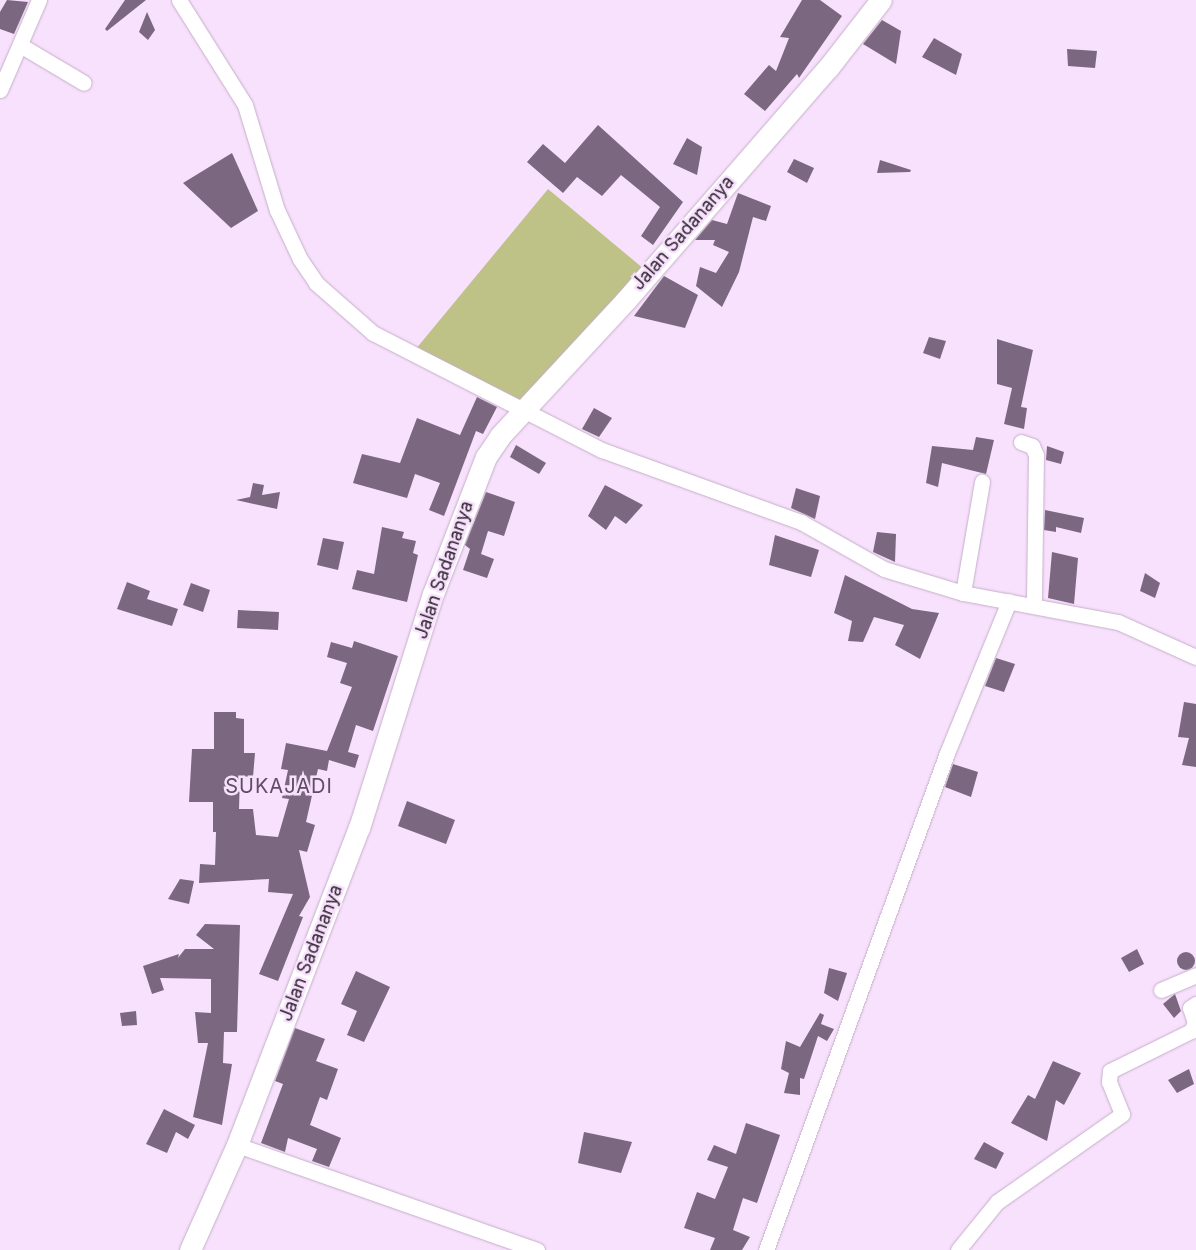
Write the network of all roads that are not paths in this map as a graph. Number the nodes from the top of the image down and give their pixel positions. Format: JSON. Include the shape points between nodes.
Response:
{"nodes":[{"id":1,"x":39,"y":0,"type":"edge"},
{"id":2,"x":179,"y":0,"type":"edge"},
{"id":3,"x":881,"y":0,"type":"edge"},
{"id":4,"x":20,"y":45,"type":"junction"},
{"id":5,"x":84,"y":83,"type":"dead end"},
{"id":6,"x":0,"y":90,"type":"edge"},
{"id":7,"x":522,"y":412,"type":"junction"},
{"id":8,"x":1021,"y":442,"type":"dead end"},
{"id":9,"x":982,"y":482,"type":"dead end"},
{"id":10,"x":963,"y":594,"type":"junction"},
{"id":11,"x":1010,"y":600,"type":"junction"},
{"id":12,"x":1034,"y":604,"type":"junction"},
{"id":13,"x":1196,"y":657,"type":"edge"},
{"id":14,"x":1196,"y":975,"type":"edge"},
{"id":15,"x":1161,"y":990,"type":"dead end"},
{"id":16,"x":1196,"y":1004,"type":"edge"},
{"id":17,"x":237,"y":1145,"type":"junction"},
{"id":18,"x":190,"y":1250,"type":"edge"},
{"id":19,"x":537,"y":1250,"type":"edge"},
{"id":20,"x":766,"y":1250,"type":"edge"},
{"id":21,"x":958,"y":1250,"type":"edge"}],
"edges":[{"from":1,"to":4,"type":"street"},
{"from":2,"to":7,"type":"street","via":[[242,99],[276,210],[316,283],[373,333]]},
{"from":3,"to":7,"type":"street","name":"Jalan Sadananya","via":[[626,300]]},
{"from":4,"to":5,"type":"street"},
{"from":4,"to":6,"type":"street"},
{"from":7,"to":10,"type":"street","via":[[671,478],[801,522],[884,569]]},
{"from":7,"to":17,"type":"street","name":"Jalan Sadananya","via":[[500,436],[472,486],[359,828]]},
{"from":8,"to":12,"type":"street","via":[[1032,446],[1036,455]]},
{"from":9,"to":10,"type":"street"},
{"from":10,"to":11,"type":"street"},
{"from":11,"to":12,"type":"street"},
{"from":11,"to":20,"type":"street","via":[[947,754]]},
{"from":12,"to":13,"type":"street","via":[[1118,622]]},
{"from":14,"to":15,"type":"street"},
{"from":16,"to":21,"type":"street","via":[[1190,1008],[1195,1023],[1190,1031],[1110,1071],[1109,1082],[1122,1114],[997,1202]]},
{"from":17,"to":18,"type":"street","name":"Jalan Sadananya"},
{"from":17,"to":19,"type":"street"}]}
